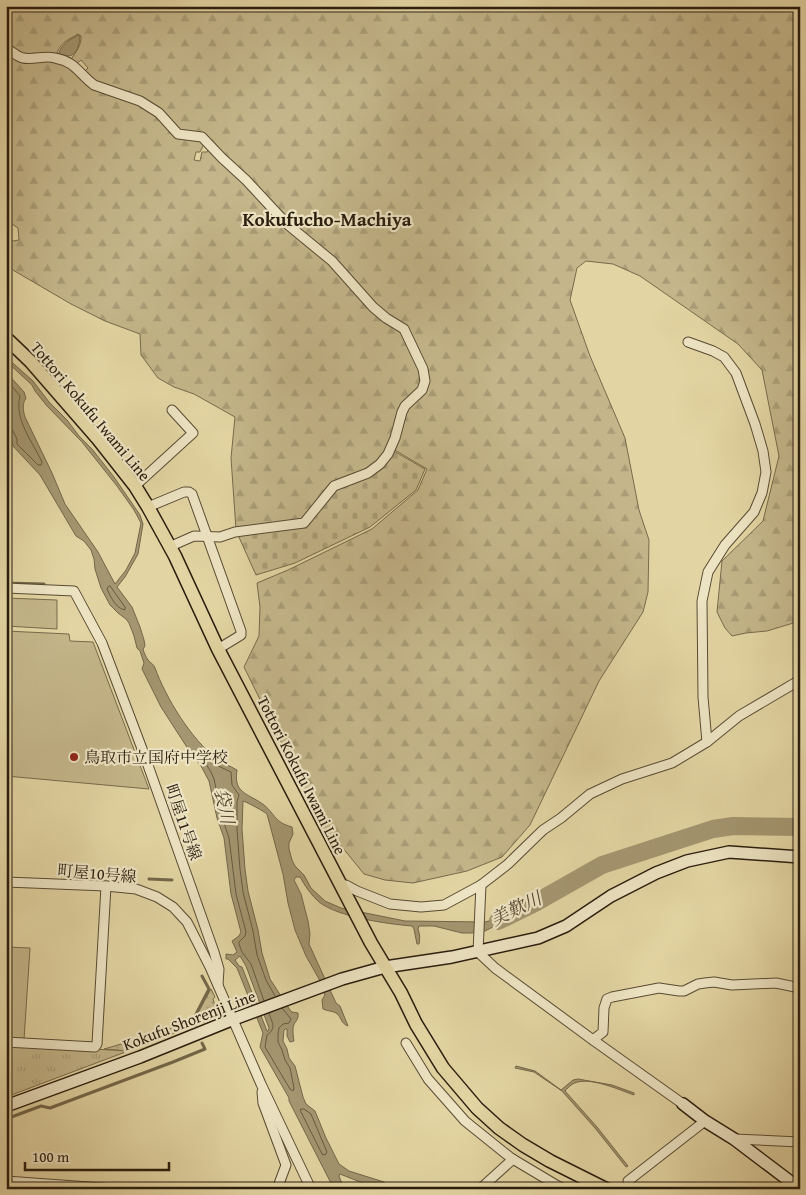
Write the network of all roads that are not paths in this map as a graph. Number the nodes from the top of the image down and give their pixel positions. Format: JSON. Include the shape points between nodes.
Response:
{"nodes":[{"id":1,"x":10,"y":50,"type":"dead end"},
{"id":2,"x":6,"y":338,"type":"edge"},
{"id":3,"x":688,"y":342,"type":"dead end"},
{"id":4,"x":172,"y":410,"type":"dead end"},
{"id":5,"x":136,"y":486,"type":"junction"},
{"id":6,"x":148,"y":507,"type":"junction"},
{"id":7,"x":208,"y":536,"type":"junction"},
{"id":8,"x":169,"y":547,"type":"junction"},
{"id":9,"x":6,"y":588,"type":"edge"},
{"id":10,"x":218,"y":649,"type":"junction"},
{"id":11,"x":800,"y":680,"type":"edge"},
{"id":12,"x":707,"y":742,"type":"junction"},
{"id":13,"x":800,"y":857,"type":"edge"},
{"id":14,"x":6,"y":882,"type":"edge"},
{"id":15,"x":341,"y":885,"type":"junction"},
{"id":16,"x":481,"y":885,"type":"junction"},
{"id":17,"x":106,"y":886,"type":"junction"},
{"id":18,"x":478,"y":952,"type":"junction"},
{"id":19,"x":385,"y":967,"type":"junction"},
{"id":20,"x":218,"y":985,"type":"junction"},
{"id":21,"x":800,"y":988,"type":"edge"},
{"id":22,"x":234,"y":1019,"type":"junction"},
{"id":23,"x":593,"y":1040,"type":"junction"},
{"id":24,"x":6,"y":1042,"type":"edge"},
{"id":25,"x":406,"y":1043,"type":"dead end"},
{"id":26,"x":261,"y":1084,"type":"junction"},
{"id":27,"x":683,"y":1104,"type":"joint"},
{"id":28,"x":6,"y":1106,"type":"edge"},
{"id":29,"x":705,"y":1121,"type":"junction"},
{"id":30,"x":734,"y":1139,"type":"junction"},
{"id":31,"x":800,"y":1142,"type":"edge"},
{"id":32,"x":513,"y":1159,"type":"junction"},
{"id":33,"x":6,"y":1181,"type":"edge"},
{"id":34,"x":628,"y":1181,"type":"tunnel mouth"},
{"id":35,"x":117,"y":1189,"type":"edge"},
{"id":36,"x":277,"y":1189,"type":"edge"},
{"id":37,"x":311,"y":1189,"type":"edge"},
{"id":38,"x":480,"y":1189,"type":"edge"},
{"id":39,"x":563,"y":1189,"type":"edge"},
{"id":40,"x":606,"y":1189,"type":"edge"},
{"id":41,"x":800,"y":1189,"type":"edge"}],
"edges":[{"from":1,"to":7,"type":"street","via":[[25,59],[54,57],[69,62],[94,85],[140,100],[159,113],[178,134],[202,137],[288,224],[332,261],[374,307],[404,329],[423,369],[425,381],[422,390],[405,406],[395,438],[380,464],[368,473],[334,486],[304,523],[220,537]]},
{"from":2,"to":5,"type":"main road","name":"Tottori Kokufu Iwami Line","via":[[31,362]]},
{"from":3,"to":12,"type":"street","via":[[724,357],[736,373],[755,424],[766,472],[754,512],[725,545],[708,572],[702,601]]},
{"from":4,"to":5,"type":"street","via":[[193,433]]},
{"from":5,"to":6,"type":"main road","name":"Tottori Kokufu Iwami Line"},
{"from":6,"to":7,"type":"street","via":[[188,492],[192,494]]},
{"from":6,"to":8,"type":"main road","name":"Tottori Kokufu Iwami Line"},
{"from":7,"to":8,"type":"street","via":[[194,536]]},
{"from":7,"to":10,"type":"street","via":[[241,631],[240,635]]},
{"from":8,"to":10,"type":"main road","name":"Tottori Kokufu Iwami Line"},
{"from":9,"to":20,"type":"street","name":"町屋11号線","via":[[74,591],[102,643],[219,969]]},
{"from":10,"to":15,"type":"main road","name":"Tottori Kokufu Iwami Line"},
{"from":11,"to":12,"type":"street","via":[[739,716]]},
{"from":12,"to":16,"type":"street","via":[[672,763],[622,778],[590,794]]},
{"from":13,"to":18,"type":"street","name":"Kokufu Shorenji Line","via":[[729,852],[687,861],[611,896],[548,934]]},
{"from":14,"to":17,"type":"street","name":"町屋10号線"},
{"from":15,"to":16,"type":"street","via":[[390,904],[422,908],[444,905]]},
{"from":15,"to":19,"type":"main road","name":"Tottori Kokufu Iwami Line"},
{"from":16,"to":18,"type":"street"},
{"from":17,"to":20,"type":"street","name":"町屋10号線","via":[[136,889],[173,907],[187,922]]},
{"from":17,"to":24,"type":"street","via":[[98,1044],[95,1047]]},
{"from":18,"to":19,"type":"street","name":"Kokufu Shorenji Line"},
{"from":18,"to":23,"type":"street"},
{"from":19,"to":22,"type":"street","name":"Kokufu Shorenji Line"},
{"from":19,"to":40,"type":"main road","name":"Tottori Kokufu Iwami Line","via":[[443,1068],[477,1108],[523,1145]]},
{"from":20,"to":22,"type":"street","name":"町屋10号線"},
{"from":21,"to":23,"type":"street","via":[[776,983],[732,985],[705,982],[684,991],[659,988],[607,999],[603,1032]]},
{"from":22,"to":26,"type":"street","name":"町屋10号線"},
{"from":22,"to":28,"type":"street","name":"Kokufu Shorenji Line"},
{"from":23,"to":27,"type":"street"},
{"from":25,"to":32,"type":"street","via":[[428,1079],[459,1115]]},
{"from":26,"to":36,"type":"street","via":[[263,1103],[286,1165]]},
{"from":26,"to":37,"type":"street"},
{"from":27,"to":29,"type":"street"},
{"from":29,"to":30,"type":"street"},
{"from":29,"to":34,"type":"street"},
{"from":30,"to":31,"type":"street"},
{"from":30,"to":41,"type":"street"},
{"from":32,"to":38,"type":"street"},
{"from":32,"to":39,"type":"street"},
{"from":33,"to":35,"type":"street"}]}
